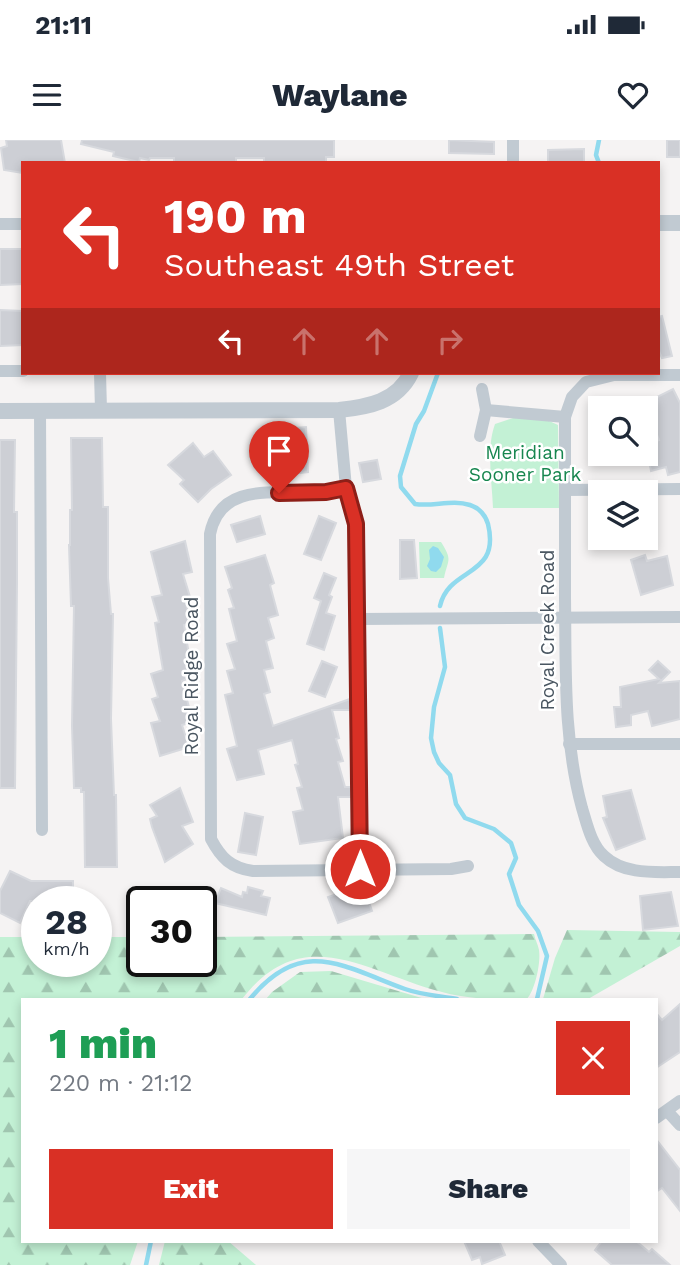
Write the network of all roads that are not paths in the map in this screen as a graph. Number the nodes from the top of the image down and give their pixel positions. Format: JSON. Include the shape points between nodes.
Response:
{"nodes":[{"id":1,"x":513,"y":140,"type":"edge"},
{"id":2,"x":513,"y":161,"type":"edge"},
{"id":3,"x":680,"y":223,"type":"edge"},
{"id":4,"x":0,"y":224,"type":"edge"},
{"id":5,"x":21,"y":224,"type":"edge"},
{"id":6,"x":660,"y":226,"type":"edge"},
{"id":7,"x":0,"y":371,"type":"edge"},
{"id":8,"x":21,"y":371,"type":"edge"},
{"id":9,"x":660,"y":374,"type":"edge"},
{"id":10,"x":680,"y":374,"type":"edge"},
{"id":11,"x":100,"y":375,"type":"edge"},
{"id":12,"x":409,"y":375,"type":"edge"},
{"id":13,"x":623,"y":375,"type":"edge"},
{"id":14,"x":482,"y":389,"type":"dead end"},
{"id":15,"x":339,"y":410,"type":"junction"},
{"id":16,"x":486,"y":410,"type":"junction"},
{"id":17,"x":0,"y":411,"type":"edge"},
{"id":18,"x":40,"y":411,"type":"junction"},
{"id":19,"x":101,"y":411,"type":"junction"},
{"id":20,"x":565,"y":417,"type":"junction"},
{"id":21,"x":480,"y":436,"type":"dead end"},
{"id":22,"x":346,"y":488,"type":"junction"},
{"id":23,"x":680,"y":489,"type":"edge"},
{"id":24,"x":565,"y":490,"type":"junction"},
{"id":25,"x":565,"y":617,"type":"junction"},
{"id":26,"x":680,"y":617,"type":"edge"},
{"id":27,"x":359,"y":619,"type":"junction"},
{"id":28,"x":569,"y":744,"type":"junction"},
{"id":29,"x":680,"y":744,"type":"edge"},
{"id":30,"x":42,"y":830,"type":"dead end"},
{"id":31,"x":468,"y":866,"type":"dead end"},
{"id":32,"x":360,"y":869,"type":"junction"},
{"id":33,"x":680,"y":872,"type":"edge"},
{"id":34,"x":680,"y":1101,"type":"edge"},
{"id":35,"x":662,"y":1115,"type":"edge"},
{"id":36,"x":680,"y":1125,"type":"edge"},
{"id":37,"x":540,"y":1243,"type":"edge"},
{"id":38,"x":561,"y":1265,"type":"edge"}],
"edges":[{"from":1,"to":2,"type":"street"},
{"from":3,"to":6,"type":"street"},
{"from":4,"to":5,"type":"street"},
{"from":7,"to":8,"type":"street"},
{"from":9,"to":10,"type":"street"},
{"from":11,"to":19,"type":"street"},
{"from":12,"to":15,"type":"street","via":[[387,400]]},
{"from":13,"to":20,"type":"street","name":"Royal Creek Road","via":[[596,378],[579,388]]},
{"from":14,"to":16,"type":"street"},
{"from":15,"to":19,"type":"street"},
{"from":15,"to":22,"type":"street"},
{"from":16,"to":20,"type":"street"},
{"from":16,"to":21,"type":"street"},
{"from":17,"to":18,"type":"street"},
{"from":18,"to":19,"type":"street"},
{"from":18,"to":30,"type":"street"},
{"from":20,"to":24,"type":"street","name":"Royal Creek Road"},
{"from":22,"to":27,"type":"street","via":[[356,524]]},
{"from":22,"to":32,"type":"street","name":"Royal Ridge Road","via":[[255,493],[232,500],[215,517],[211,534],[209,826],[222,856],[240,869]]},
{"from":23,"to":24,"type":"street"},
{"from":24,"to":25,"type":"street","name":"Royal Creek Road"},
{"from":25,"to":26,"type":"street"},
{"from":25,"to":27,"type":"street"},
{"from":25,"to":28,"type":"street","name":"Royal Creek Road"},
{"from":27,"to":32,"type":"street"},
{"from":28,"to":29,"type":"street"},
{"from":28,"to":33,"type":"street","name":"Royal Creek Road","via":[[588,830],[604,856],[628,869]]},
{"from":31,"to":32,"type":"street"},
{"from":34,"to":35,"type":"street"},
{"from":35,"to":36,"type":"street"},
{"from":37,"to":38,"type":"street"}]}
